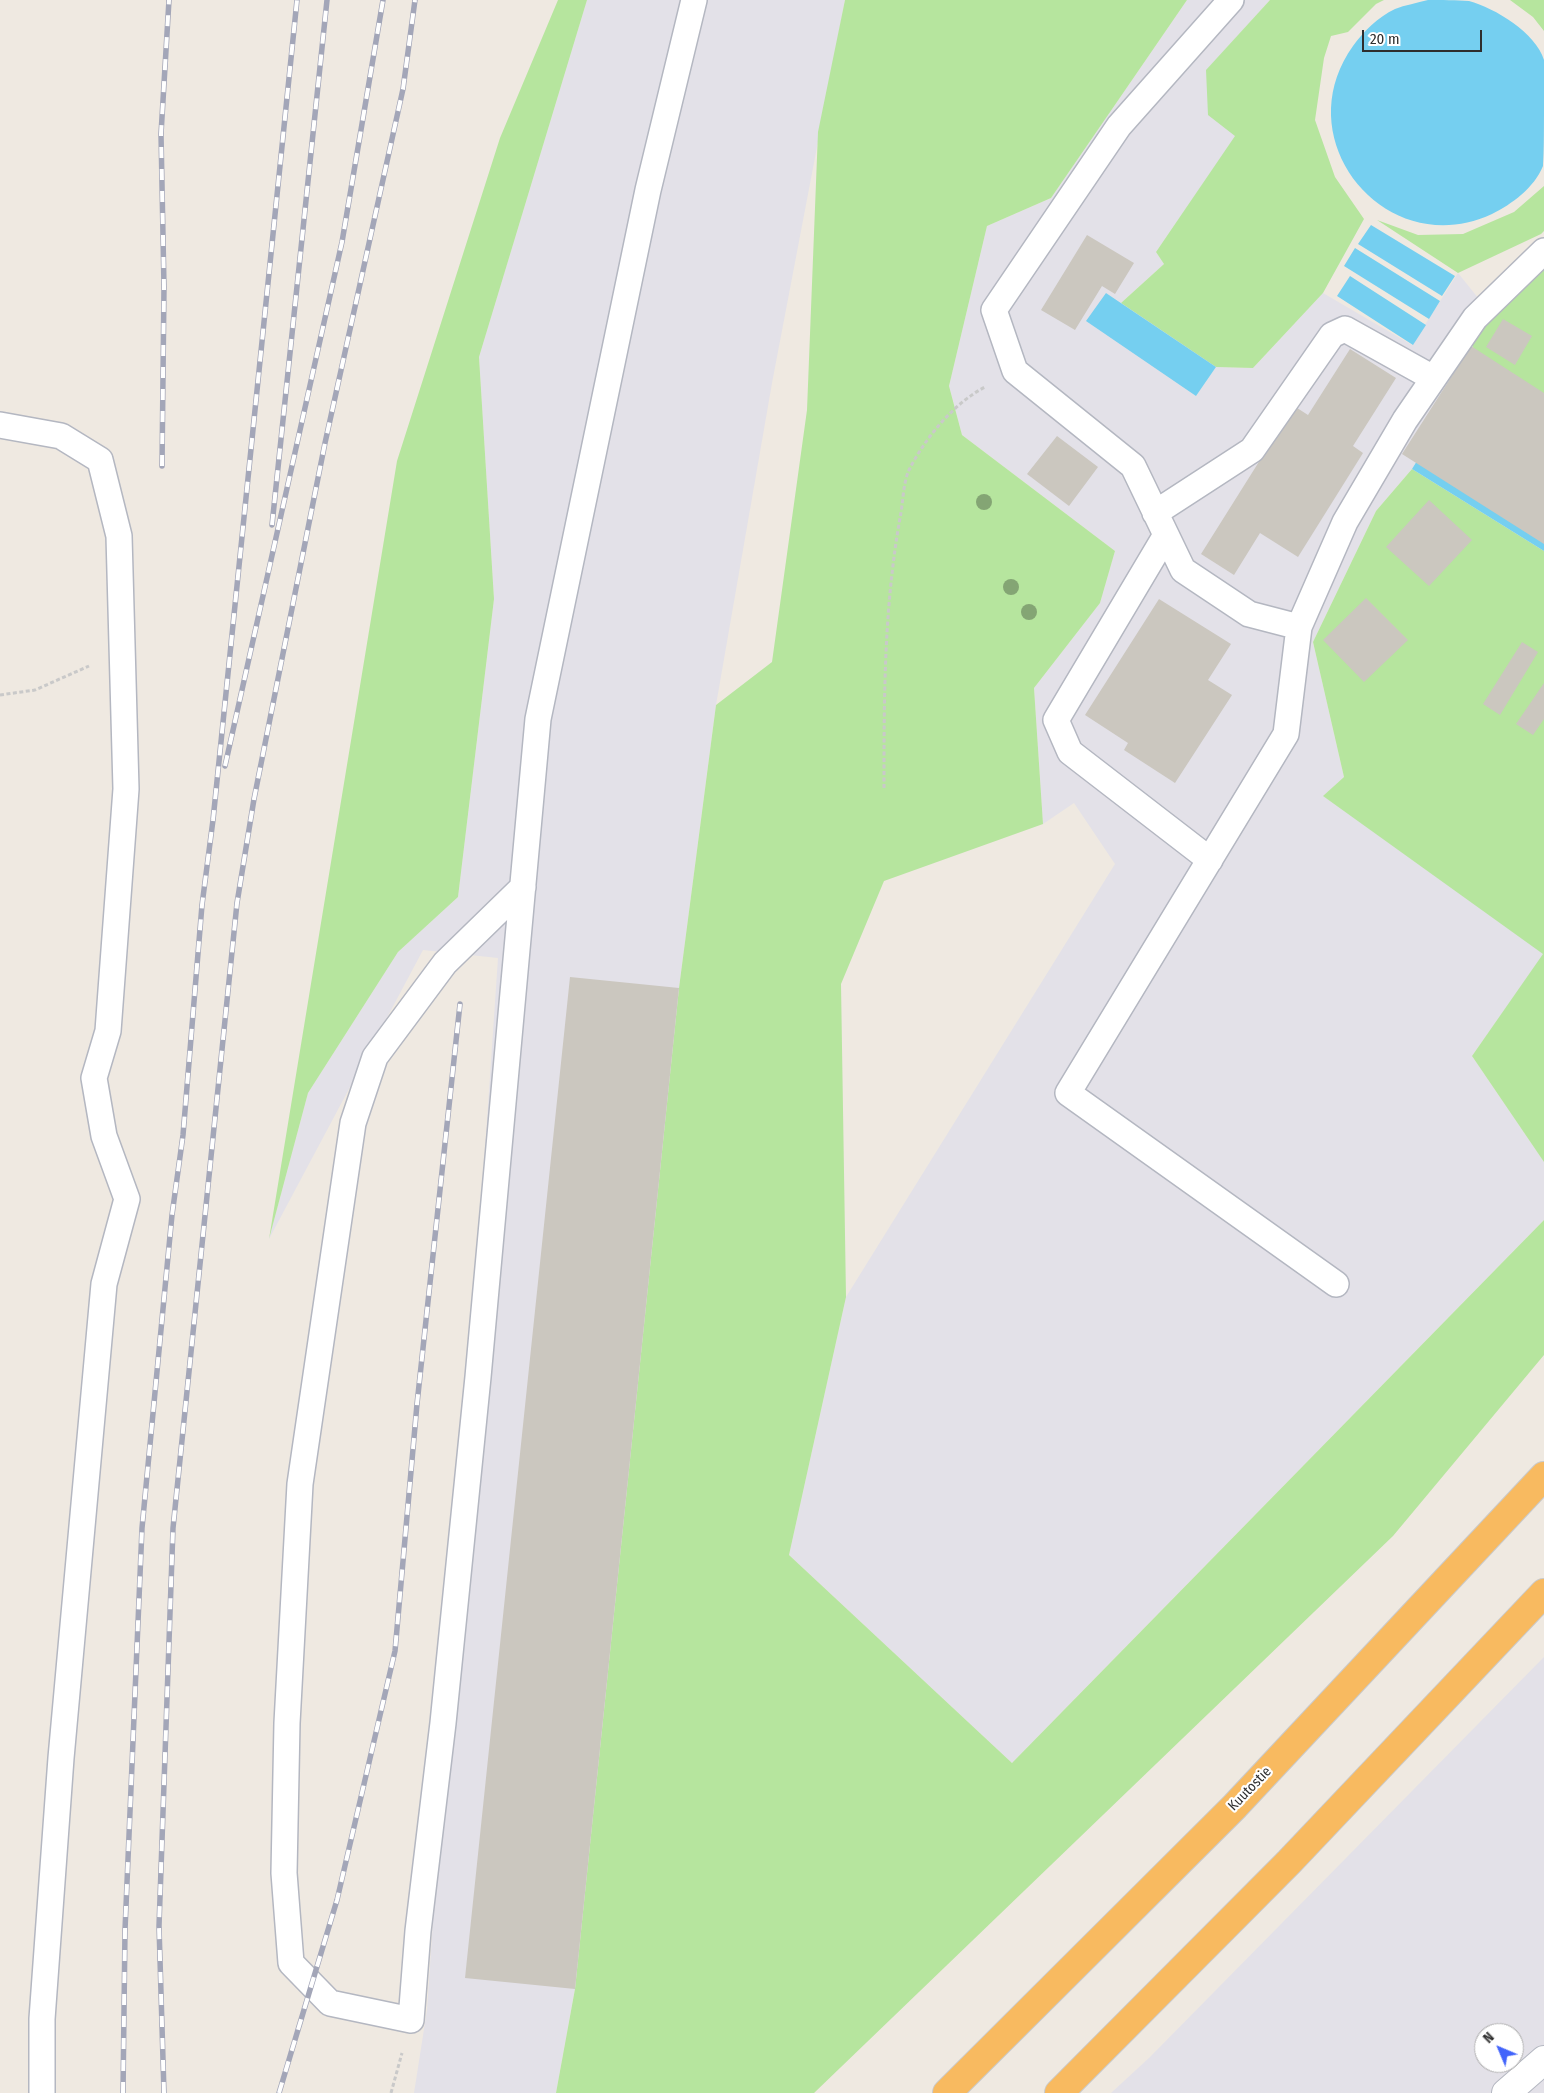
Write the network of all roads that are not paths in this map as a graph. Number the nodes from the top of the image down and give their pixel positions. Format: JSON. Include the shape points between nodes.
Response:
{"nodes":[{"id":1,"x":694,"y":0,"type":"edge"},
{"id":2,"x":1231,"y":0,"type":"edge"},
{"id":3,"x":1544,"y":251,"type":"edge"},
{"id":4,"x":1433,"y":378,"type":"junction"},
{"id":5,"x":0,"y":425,"type":"edge"},
{"id":6,"x":1155,"y":513,"type":"junction"},
{"id":7,"x":1166,"y":535,"type":"junction"},
{"id":8,"x":1299,"y":626,"type":"junction"},
{"id":9,"x":1210,"y":860,"type":"junction"},
{"id":10,"x":523,"y":887,"type":"junction"},
{"id":11,"x":1336,"y":1284,"type":"dead end"},
{"id":12,"x":1544,"y":1476,"type":"edge"},
{"id":13,"x":1544,"y":1593,"type":"edge"},
{"id":14,"x":1544,"y":2060,"type":"edge"},
{"id":15,"x":42,"y":2093,"type":"edge"},
{"id":16,"x":947,"y":2093,"type":"edge"},
{"id":17,"x":1059,"y":2093,"type":"edge"},
{"id":18,"x":1506,"y":2093,"type":"edge"}],
"edges":[{"from":1,"to":10,"type":"lane","via":[[648,190],[538,719]]},
{"from":2,"to":6,"type":"lane","via":[[1118,126],[994,310],[1015,371],[1133,466]]},
{"from":3,"to":4,"type":"lane","via":[[1475,318]]},
{"from":4,"to":6,"type":"lane","via":[[1345,329],[1332,335],[1252,450]]},
{"from":4,"to":8,"type":"lane","via":[[1345,522]]},
{"from":5,"to":15,"type":"lane","via":[[61,436],[100,460],[119,536],[126,789],[108,1031],[94,1078],[104,1136],[127,1199],[104,1284],[60,1777],[42,2019]]},
{"from":6,"to":7,"type":"lane"},
{"from":7,"to":8,"type":"lane","via":[[1183,570],[1249,614]]},
{"from":7,"to":9,"type":"lane","via":[[1056,720],[1070,752]]},
{"from":8,"to":9,"type":"lane","via":[[1286,734]]},
{"from":9,"to":11,"type":"lane","via":[[1068,1093]]},
{"from":10,"to":10,"type":"lane","via":[[445,963],[375,1057],[353,1123],[300,1484],[287,1723],[284,1873],[290,1963],[330,2003],[411,2020],[478,1377]]},
{"from":12,"to":16,"type":"highway","name":"Kuutostie","via":[[1235,1806]]},
{"from":13,"to":17,"type":"highway","via":[[1289,1862]]},
{"from":14,"to":18,"type":"main road"}]}
